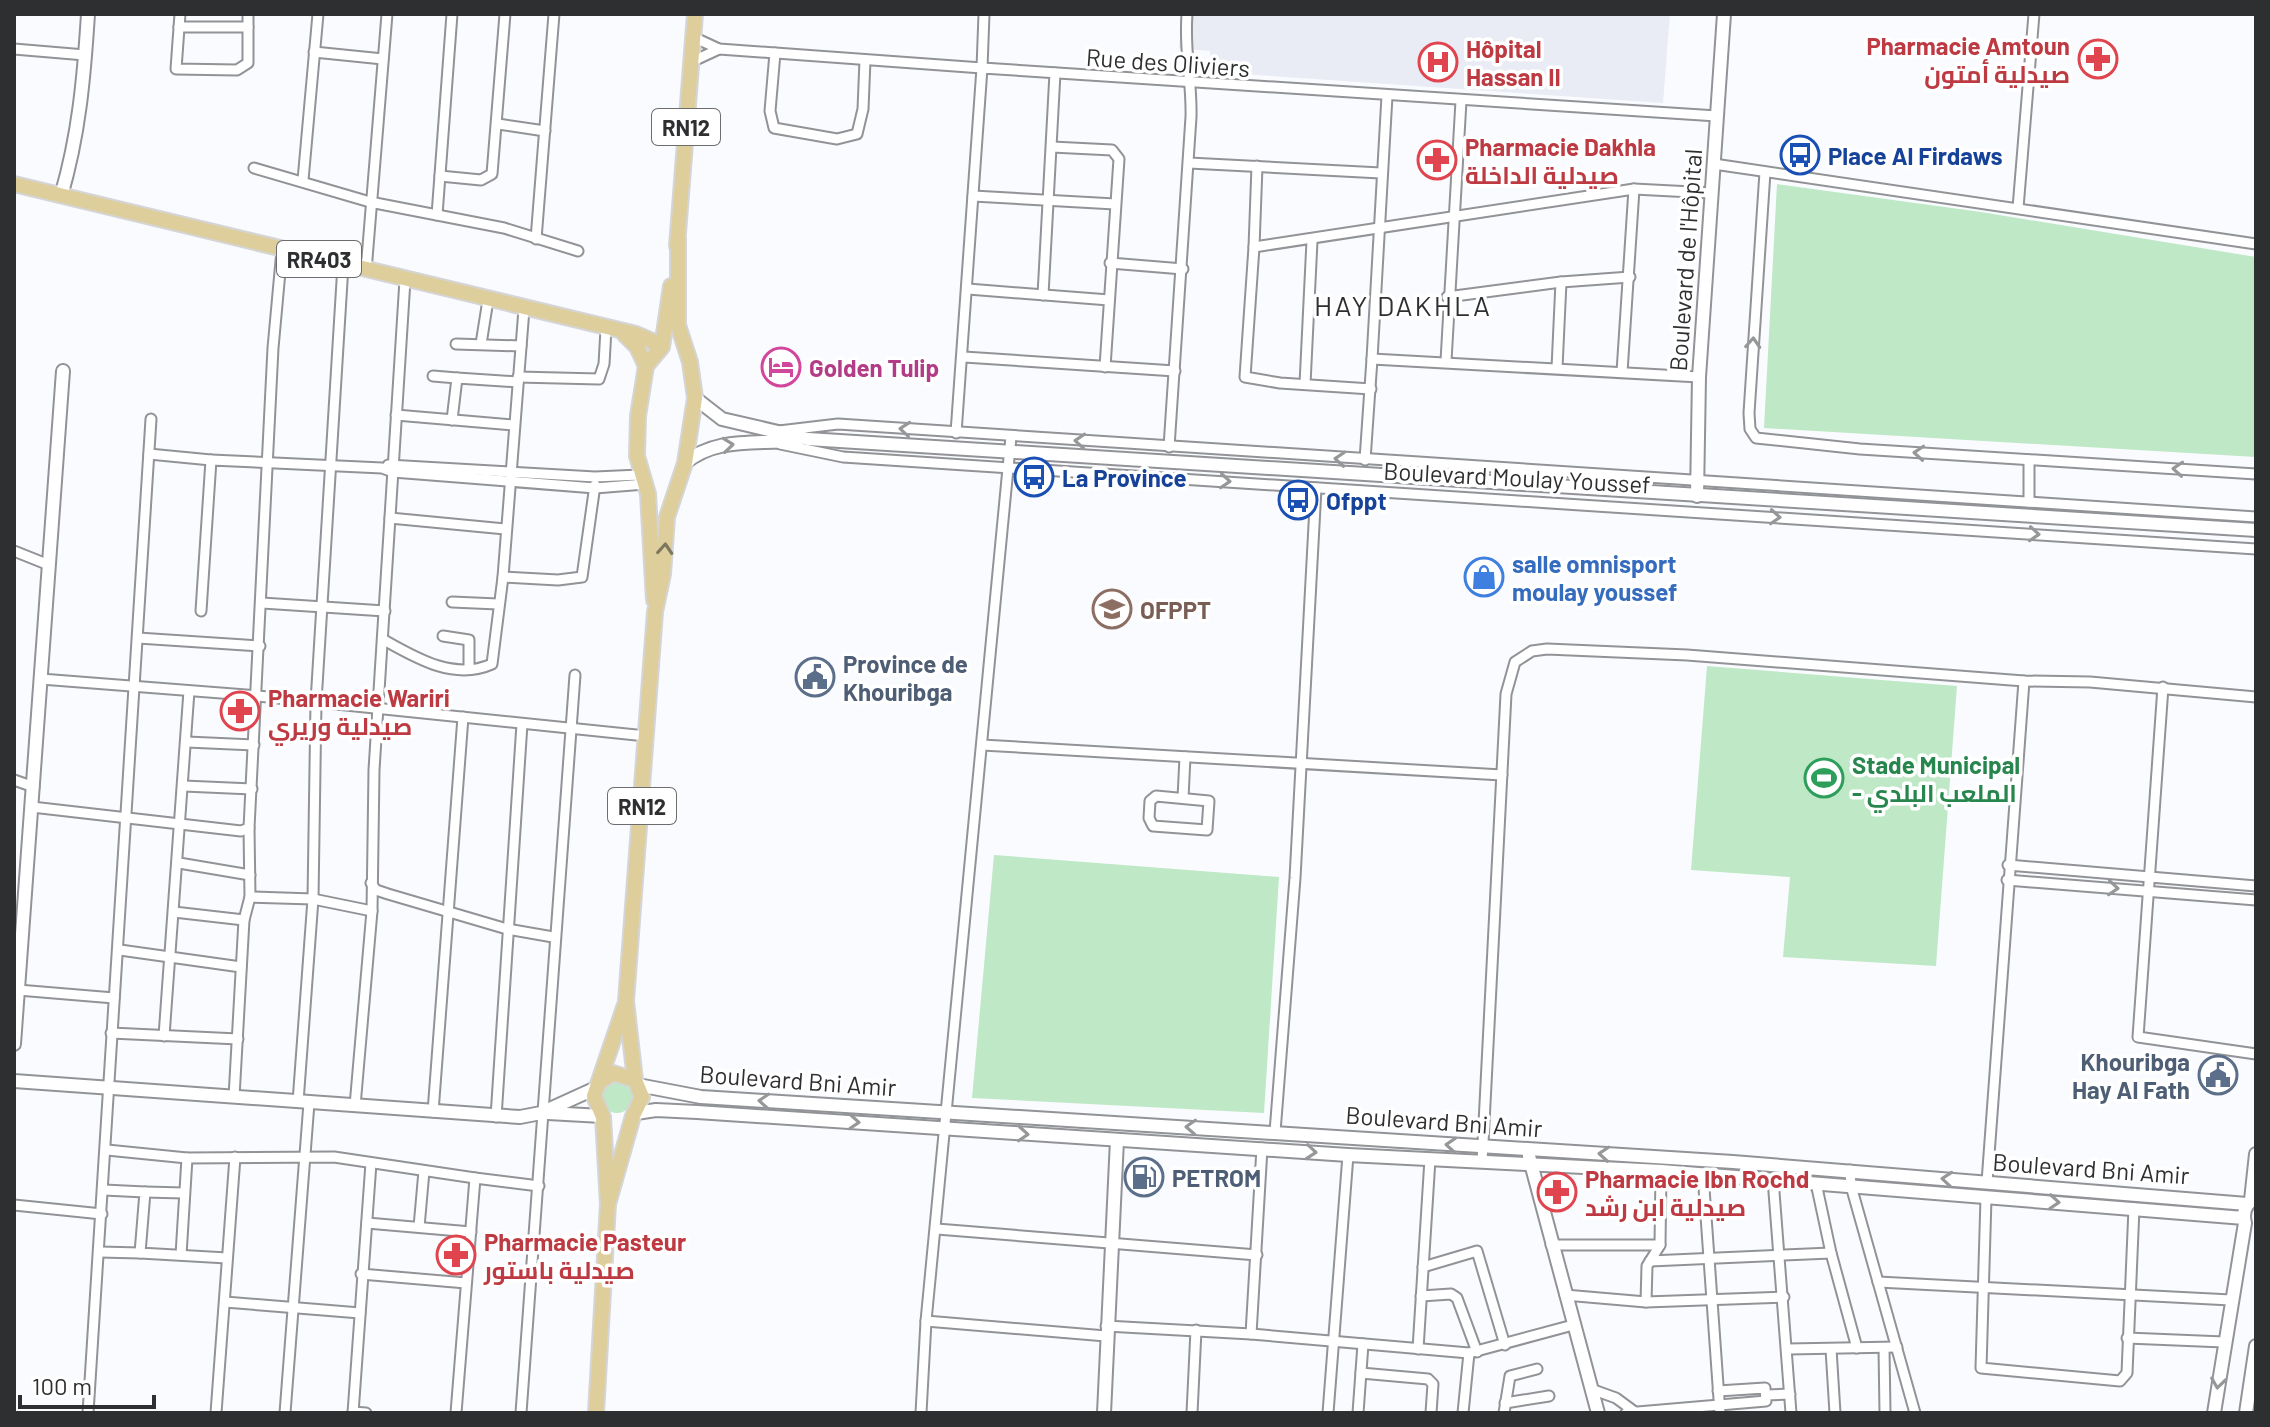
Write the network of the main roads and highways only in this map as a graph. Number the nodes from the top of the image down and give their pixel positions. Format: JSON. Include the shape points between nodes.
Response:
{"nodes":[{"id":1,"x":88,"y":14,"type":"edge"},
{"id":2,"x":695,"y":14,"type":"edge"},
{"id":3,"x":1724,"y":14,"type":"edge"},
{"id":4,"x":14,"y":184,"type":"edge"},
{"id":5,"x":61,"y":196,"type":"junction"},
{"id":6,"x":678,"y":240,"type":"junction"},
{"id":7,"x":624,"y":334,"type":"junction"},
{"id":8,"x":660,"y":348,"type":"junction"},
{"id":9,"x":685,"y":353,"type":"junction"},
{"id":10,"x":646,"y":366,"type":"junction"},
{"id":11,"x":63,"y":371,"type":"dead end"},
{"id":12,"x":695,"y":398,"type":"junction"},
{"id":13,"x":776,"y":437,"type":"junction"},
{"id":14,"x":685,"y":463,"type":"junction"},
{"id":15,"x":644,"y":482,"type":"junction"},
{"id":16,"x":675,"y":486,"type":"junction"},
{"id":17,"x":1697,"y":496,"type":"junction"},
{"id":18,"x":2256,"y":530,"type":"edge"},
{"id":19,"x":655,"y":612,"type":"junction"},
{"id":20,"x":626,"y":1001,"type":"junction"},
{"id":21,"x":14,"y":1044,"type":"edge"},
{"id":22,"x":14,"y":1081,"type":"edge"},
{"id":23,"x":637,"y":1082,"type":"junction"},
{"id":24,"x":598,"y":1085,"type":"junction"},
{"id":25,"x":541,"y":1113,"type":"junction"},
{"id":26,"x":634,"y":1115,"type":"junction"},
{"id":27,"x":602,"y":1116,"type":"junction"},
{"id":28,"x":1117,"y":1140,"type":"junction"},
{"id":29,"x":1529,"y":1149,"type":"junction"},
{"id":30,"x":2256,"y":1154,"type":"edge"},
{"id":31,"x":1529,"y":1164,"type":"junction"},
{"id":32,"x":2252,"y":1201,"type":"edge"},
{"id":33,"x":608,"y":1204,"type":"junction"},
{"id":34,"x":2244,"y":1221,"type":"junction"},
{"id":35,"x":2256,"y":1233,"type":"edge"},
{"id":36,"x":2256,"y":1346,"type":"edge"},
{"id":37,"x":596,"y":1413,"type":"edge"},
{"id":38,"x":1104,"y":1413,"type":"edge"},
{"id":39,"x":1598,"y":1413,"type":"edge"},
{"id":40,"x":2214,"y":1413,"type":"edge"},
{"id":41,"x":2246,"y":1413,"type":"edge"}],
"edges":[{"from":1,"to":5,"type":"main road","via":[[75,147]]},
{"from":2,"to":6,"type":"main road","number":"RN12"},
{"from":3,"to":17,"type":"main road","name":"Boulevard de l'Hôpital","via":[[1699,377]]},
{"from":4,"to":5,"type":"main road","number":"RR403"},
{"from":5,"to":7,"type":"main road","number":"RR403"},
{"from":6,"to":8,"type":"main road","number":"RN12"},
{"from":6,"to":9,"type":"main road","number":"RN12","via":[[678,325]]},
{"from":7,"to":8,"type":"main road","number":"RR403","via":[[644,337]]},
{"from":7,"to":10,"type":"main road"},
{"from":8,"to":9,"type":"main road"},
{"from":8,"to":10,"type":"main road","number":"RN12"},
{"from":9,"to":12,"type":"main road","number":"RN12"},
{"from":10,"to":15,"type":"main road","number":"RN12","via":[[638,416]]},
{"from":11,"to":21,"type":"main road"},
{"from":12,"to":13,"type":"main road","via":[[722,419]]},
{"from":12,"to":14,"type":"main road","number":"RN12"},
{"from":14,"to":13,"type":"main road","one_way":true,"via":[[719,445]]},
{"from":13,"to":17,"type":"main road","name":"Boulevard Moulay Youssef"},
{"from":14,"to":16,"type":"main road","number":"RN12"},
{"from":15,"to":16,"type":"main road"},
{"from":15,"to":19,"type":"main road","number":"RN12"},
{"from":19,"to":16,"type":"main road","number":"RN12","one_way":true},
{"from":17,"to":18,"type":"main road","name":"Boulevard Moulay Youssef"},
{"from":19,"to":20,"type":"main road","number":"RN12"},
{"from":20,"to":23,"type":"main road","number":"RN12"},
{"from":20,"to":24,"type":"main road","number":"RN12"},
{"from":22,"to":25,"type":"main road","via":[[496,1117]]},
{"from":23,"to":24,"type":"main road","via":[[613,1073]]},
{"from":23,"to":26,"type":"main road","number":"RN12","via":[[642,1097]]},
{"from":29,"to":23,"type":"main road","name":"Boulevard Bni Amir","one_way":true,"via":[[701,1097]]},
{"from":24,"to":25,"type":"main road"},
{"from":24,"to":27,"type":"main road","number":"RN12","via":[[594,1103]]},
{"from":25,"to":27,"type":"main road"},
{"from":26,"to":27,"type":"main road","via":[[618,1122]]},
{"from":26,"to":28,"type":"main road","name":"Boulevard Bni Amir","one_way":true,"via":[[697,1112]]},
{"from":26,"to":33,"type":"main road","number":"RN12"},
{"from":27,"to":33,"type":"main road","number":"RN12"},
{"from":28,"to":31,"type":"main road","name":"Boulevard Bni Amir","one_way":true},
{"from":28,"to":38,"type":"main road"},
{"from":29,"to":31,"type":"main road"},
{"from":32,"to":29,"type":"main road","name":"Boulevard Bni Amir","one_way":true},
{"from":30,"to":32,"type":"main road"},
{"from":31,"to":34,"type":"main road","name":"Boulevard Bni Amir","one_way":true,"via":[[1773,1179]]},
{"from":31,"to":39,"type":"main road"},
{"from":32,"to":34,"type":"main road"},
{"from":33,"to":37,"type":"main road","number":"RN12"},
{"from":34,"to":35,"type":"main road"},
{"from":34,"to":40,"type":"main road","one_way":true},
{"from":36,"to":41,"type":"main road"}]}
